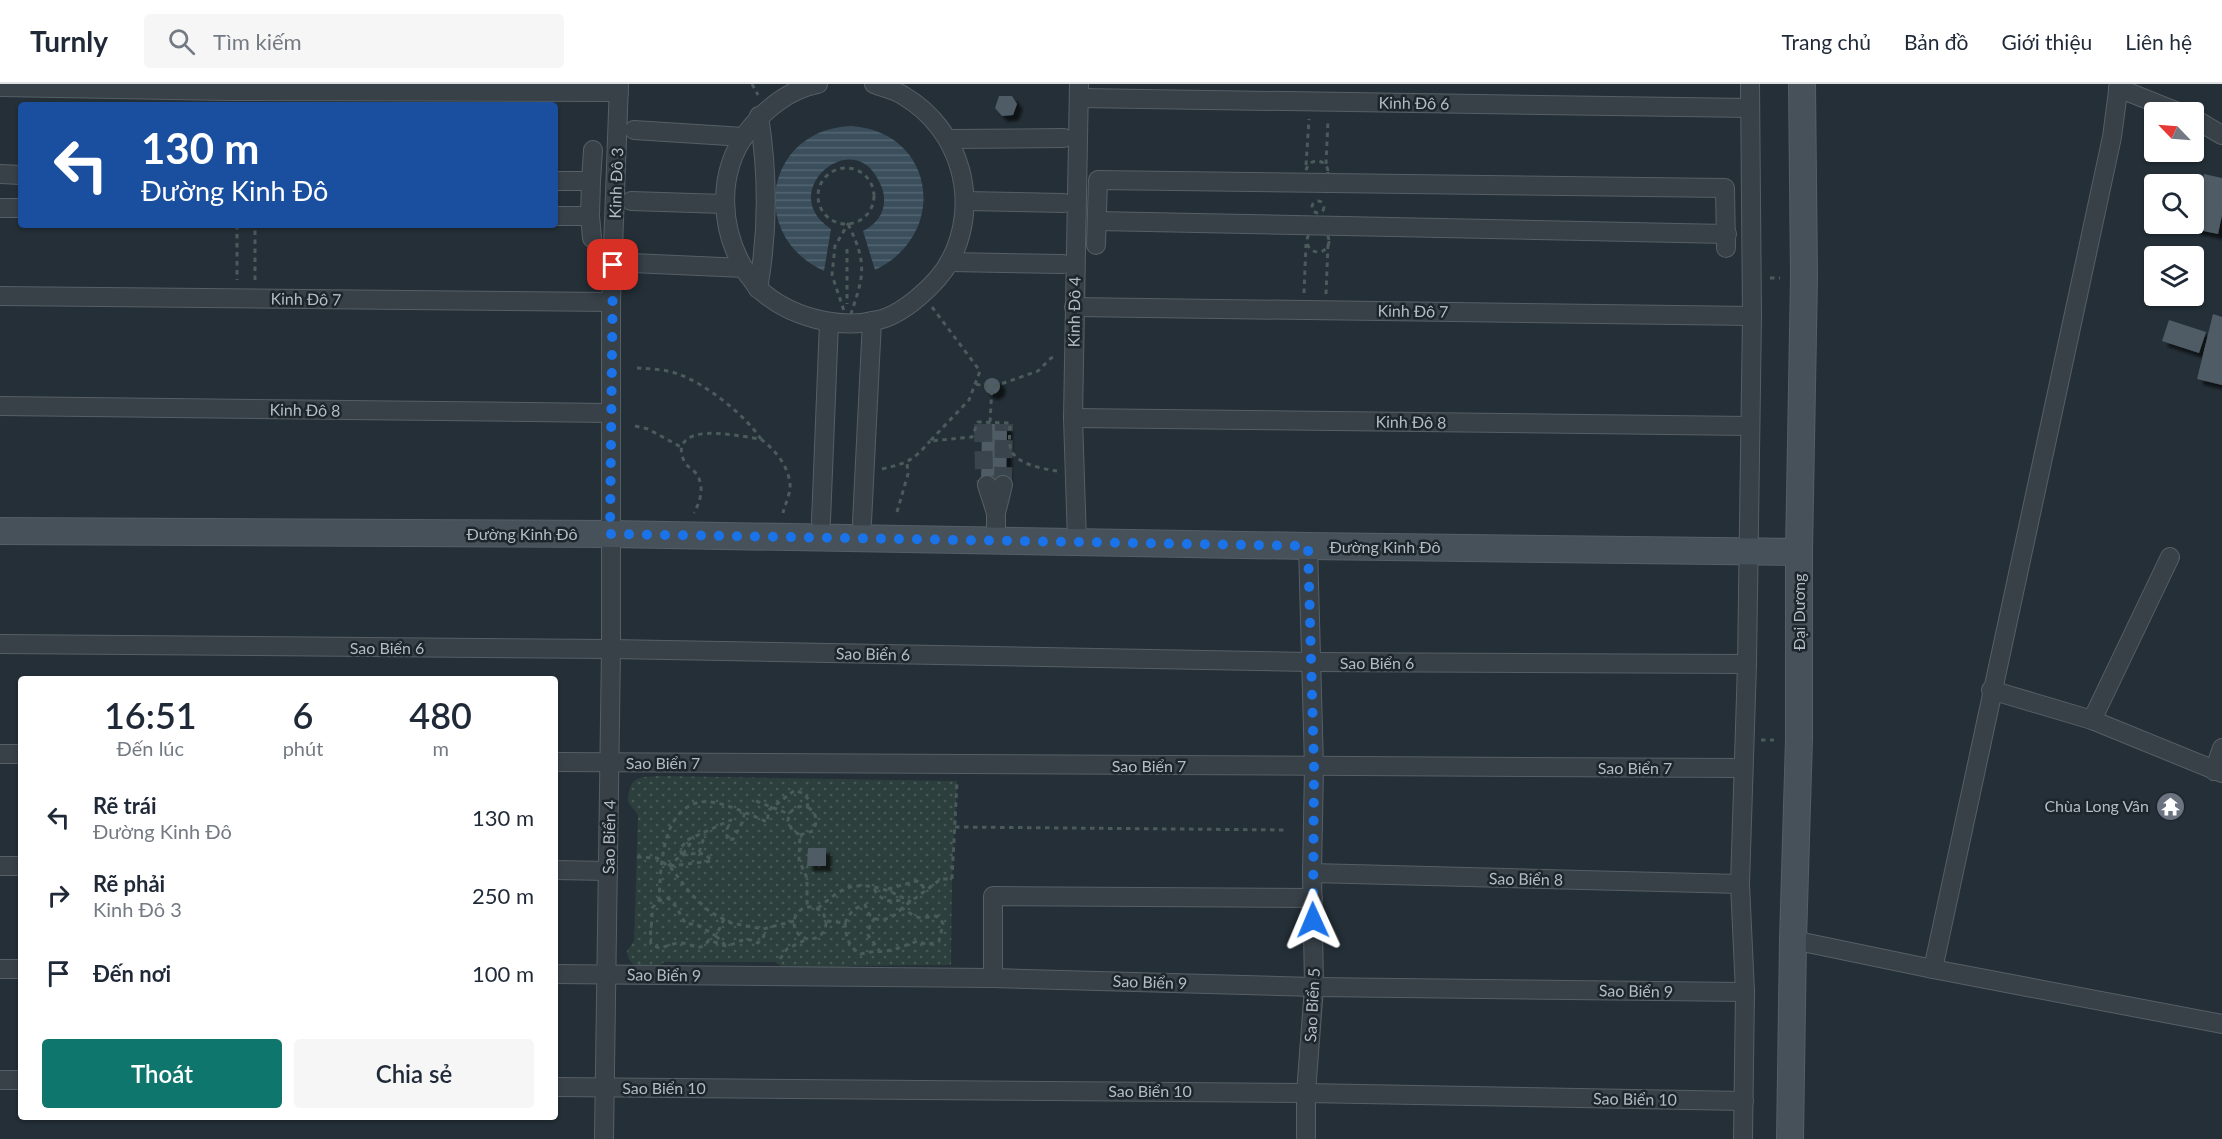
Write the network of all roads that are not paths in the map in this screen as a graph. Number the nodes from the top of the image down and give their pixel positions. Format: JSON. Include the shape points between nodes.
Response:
{"nodes":[{"id":1,"x":818,"y":84,"type":"edge"},
{"id":2,"x":874,"y":84,"type":"edge"},
{"id":3,"x":1750,"y":84,"type":"edge"},
{"id":4,"x":1802,"y":84,"type":"edge"},
{"id":5,"x":2118,"y":86,"type":"edge"},
{"id":6,"x":0,"y":87,"type":"edge"},
{"id":7,"x":619,"y":88,"type":"edge"},
{"id":8,"x":1079,"y":91,"type":"edge"},
{"id":9,"x":2155,"y":102,"type":"edge"},
{"id":10,"x":1750,"y":108,"type":"junction"},
{"id":11,"x":759,"y":117,"type":"junction"},
{"id":12,"x":2204,"y":124,"type":"edge"},
{"id":13,"x":634,"y":130,"type":"dead end"},
{"id":14,"x":2222,"y":135,"type":"edge"},
{"id":15,"x":744,"y":137,"type":"junction"},
{"id":16,"x":1065,"y":138,"type":"dead end"},
{"id":17,"x":949,"y":139,"type":"junction"},
{"id":18,"x":593,"y":150,"type":"dead end"},
{"id":19,"x":0,"y":174,"type":"edge"},
{"id":20,"x":18,"y":175,"type":"edge"},
{"id":21,"x":558,"y":181,"type":"edge"},
{"id":22,"x":591,"y":181,"type":"junction"},
{"id":23,"x":632,"y":201,"type":"dead end"},
{"id":24,"x":966,"y":201,"type":"junction"},
{"id":25,"x":1064,"y":203,"type":"dead end"},
{"id":26,"x":724,"y":204,"type":"junction"},
{"id":27,"x":0,"y":208,"type":"edge"},
{"id":28,"x":18,"y":208,"type":"edge"},
{"id":29,"x":558,"y":216,"type":"edge"},
{"id":30,"x":590,"y":216,"type":"junction"},
{"id":31,"x":1097,"y":221,"type":"junction"},
{"id":32,"x":592,"y":237,"type":"dead end"},
{"id":33,"x":1096,"y":245,"type":"dead end"},
{"id":34,"x":632,"y":262,"type":"dead end"},
{"id":35,"x":949,"y":262,"type":"junction"},
{"id":36,"x":1063,"y":264,"type":"dead end"},
{"id":37,"x":744,"y":268,"type":"junction"},
{"id":38,"x":758,"y":289,"type":"junction"},
{"id":39,"x":0,"y":296,"type":"edge"},
{"id":40,"x":611,"y":302,"type":"junction"},
{"id":41,"x":1074,"y":307,"type":"junction"},
{"id":42,"x":1752,"y":316,"type":"junction"},
{"id":43,"x":829,"y":321,"type":"junction"},
{"id":44,"x":872,"y":321,"type":"junction"},
{"id":45,"x":0,"y":406,"type":"edge"},
{"id":46,"x":610,"y":413,"type":"junction"},
{"id":47,"x":1073,"y":418,"type":"junction"},
{"id":48,"x":1749,"y":426,"type":"junction"},
{"id":49,"x":995,"y":485,"type":"tunnel mouth"},
{"id":50,"x":821,"y":521,"type":"dead end"},
{"id":51,"x":862,"y":522,"type":"dead end"},
{"id":52,"x":0,"y":531,"type":"edge"},
{"id":53,"x":610,"y":534,"type":"junction"},
{"id":54,"x":996,"y":540,"type":"junction"},
{"id":55,"x":1077,"y":541,"type":"junction"},
{"id":56,"x":1308,"y":546,"type":"junction"},
{"id":57,"x":1747,"y":552,"type":"junction"},
{"id":58,"x":1799,"y":552,"type":"junction"},
{"id":59,"x":2170,"y":557,"type":"dead end"},
{"id":60,"x":0,"y":644,"type":"edge"},
{"id":61,"x":611,"y":650,"type":"junction"},
{"id":62,"x":1310,"y":662,"type":"junction"},
{"id":63,"x":1747,"y":664,"type":"junction"},
{"id":64,"x":1991,"y":690,"type":"junction"},
{"id":65,"x":2092,"y":720,"type":"junction"},
{"id":66,"x":2222,"y":748,"type":"edge"},
{"id":67,"x":0,"y":754,"type":"edge"},
{"id":68,"x":18,"y":754,"type":"edge"},
{"id":69,"x":558,"y":762,"type":"edge"},
{"id":70,"x":610,"y":763,"type":"junction"},
{"id":71,"x":1314,"y":767,"type":"junction"},
{"id":72,"x":1743,"y":768,"type":"junction"},
{"id":73,"x":2218,"y":772,"type":"edge"},
{"id":74,"x":0,"y":866,"type":"edge"},
{"id":75,"x":18,"y":866,"type":"edge"},
{"id":76,"x":558,"y":870,"type":"edge"},
{"id":77,"x":608,"y":871,"type":"junction"},
{"id":78,"x":1312,"y":873,"type":"junction"},
{"id":79,"x":1740,"y":884,"type":"junction"},
{"id":80,"x":1312,"y":898,"type":"junction"},
{"id":81,"x":1793,"y":940,"type":"junction"},
{"id":82,"x":0,"y":969,"type":"edge"},
{"id":83,"x":18,"y":969,"type":"edge"},
{"id":84,"x":1933,"y":969,"type":"junction"},
{"id":85,"x":558,"y":974,"type":"edge"},
{"id":86,"x":607,"y":975,"type":"junction"},
{"id":87,"x":993,"y":978,"type":"junction"},
{"id":88,"x":1314,"y":987,"type":"junction"},
{"id":89,"x":1745,"y":992,"type":"junction"},
{"id":90,"x":2222,"y":1024,"type":"edge"},
{"id":91,"x":0,"y":1080,"type":"edge"},
{"id":92,"x":18,"y":1080,"type":"edge"},
{"id":93,"x":558,"y":1087,"type":"edge"},
{"id":94,"x":606,"y":1087,"type":"junction"},
{"id":95,"x":1306,"y":1093,"type":"junction"},
{"id":96,"x":1744,"y":1101,"type":"junction"},
{"id":97,"x":604,"y":1139,"type":"edge"},
{"id":98,"x":1306,"y":1139,"type":"edge"},
{"id":99,"x":1743,"y":1139,"type":"edge"},
{"id":100,"x":1790,"y":1139,"type":"edge"}],
"edges":[{"from":1,"to":11,"type":"street","via":[[785,97]]},
{"from":2,"to":17,"type":"street","via":[[903,95],[928,114]]},
{"from":3,"to":10,"type":"street"},
{"from":4,"to":58,"type":"street","name":"Đại Dương","via":[[1804,277]]},
{"from":5,"to":9,"type":"street"},
{"from":5,"to":64,"type":"street","via":[[2112,137]]},
{"from":6,"to":7,"type":"street","via":[[228,91]]},
{"from":7,"to":40,"type":"street","name":"Kinh Đô 3"},
{"from":8,"to":10,"type":"street","name":"Kinh Đô 6"},
{"from":8,"to":41,"type":"street","name":"Kinh Đô 4"},
{"from":10,"to":42,"type":"street"},
{"from":11,"to":15,"type":"street"},
{"from":11,"to":38,"type":"street","via":[[765,150],[765,254]]},
{"from":12,"to":14,"type":"street"},
{"from":13,"to":15,"type":"street"},
{"from":15,"to":26,"type":"street","via":[[728,172]]},
{"from":16,"to":17,"type":"street"},
{"from":17,"to":24,"type":"street","via":[[961,169]]},
{"from":18,"to":22,"type":"street"},
{"from":19,"to":20,"type":"street"},
{"from":21,"to":22,"type":"street"},
{"from":22,"to":30,"type":"street"},
{"from":23,"to":26,"type":"street"},
{"from":24,"to":25,"type":"street"},
{"from":24,"to":35,"type":"street","via":[[962,232]]},
{"from":26,"to":37,"type":"street","via":[[729,236]]},
{"from":27,"to":28,"type":"street"},
{"from":29,"to":30,"type":"street"},
{"from":30,"to":32,"type":"street"},
{"from":31,"to":31,"type":"street","via":[[1098,177],[1725,181],[1726,241]]},
{"from":31,"to":33,"type":"street"},
{"from":34,"to":37,"type":"street"},
{"from":35,"to":36,"type":"street"},
{"from":35,"to":44,"type":"street","via":[[922,294]]},
{"from":37,"to":38,"type":"street"},
{"from":38,"to":43,"type":"street","via":[[789,309]]},
{"from":39,"to":40,"type":"street","name":"Kinh Đô 7"},
{"from":40,"to":46,"type":"street","name":"Kinh Đô 3"},
{"from":41,"to":42,"type":"street","name":"Kinh Đô 7"},
{"from":41,"to":47,"type":"street","name":"Kinh Đô 4"},
{"from":42,"to":48,"type":"street"},
{"from":43,"to":44,"type":"street"},
{"from":43,"to":50,"type":"street"},
{"from":44,"to":51,"type":"street"},
{"from":45,"to":46,"type":"street","name":"Kinh Đô 8"},
{"from":46,"to":53,"type":"street","name":"Kinh Đô 3"},
{"from":47,"to":48,"type":"street","name":"Kinh Đô 8"},
{"from":47,"to":55,"type":"street","name":"Kinh Đô 4"},
{"from":48,"to":57,"type":"street"},
{"from":49,"to":54,"type":"street"},
{"from":52,"to":53,"type":"street","name":"Đường Kinh Đô"},
{"from":53,"to":54,"type":"street","name":"Đường Kinh Đô"},
{"from":53,"to":61,"type":"street","name":"Sao Biển 4"},
{"from":54,"to":55,"type":"street","name":"Đường Kinh Đô"},
{"from":55,"to":56,"type":"street","name":"Đường Kinh Đô"},
{"from":56,"to":57,"type":"street","name":"Đường Kinh Đô"},
{"from":56,"to":62,"type":"street","name":"Sao Biển 5"},
{"from":57,"to":58,"type":"street","name":"Đường Kinh Đô"},
{"from":57,"to":63,"type":"street"},
{"from":58,"to":81,"type":"street","name":"Đại Dương"},
{"from":59,"to":65,"type":"street"},
{"from":60,"to":61,"type":"street","name":"Sao Biển 6"},
{"from":61,"to":62,"type":"street","name":"Sao Biển 6"},
{"from":61,"to":70,"type":"street","name":"Sao Biển 4"},
{"from":62,"to":63,"type":"street","name":"Sao Biển 6"},
{"from":62,"to":71,"type":"street","name":"Sao Biển 5"},
{"from":63,"to":72,"type":"street"},
{"from":64,"to":65,"type":"street"},
{"from":64,"to":84,"type":"street"},
{"from":65,"to":73,"type":"street"},
{"from":66,"to":73,"type":"street"},
{"from":67,"to":68,"type":"street"},
{"from":69,"to":70,"type":"street","name":"Sao Biển 7"},
{"from":70,"to":71,"type":"street","name":"Sao Biển 7"},
{"from":70,"to":77,"type":"street","name":"Sao Biển 4"},
{"from":71,"to":72,"type":"street","name":"Sao Biển 7"},
{"from":71,"to":78,"type":"street","name":"Sao Biển 5"},
{"from":72,"to":79,"type":"street"},
{"from":74,"to":75,"type":"street"},
{"from":76,"to":77,"type":"street"},
{"from":77,"to":86,"type":"street","name":"Sao Biển 4"},
{"from":78,"to":79,"type":"street","name":"Sao Biển 8"},
{"from":78,"to":80,"type":"street","name":"Sao Biển 5"},
{"from":79,"to":89,"type":"street"},
{"from":80,"to":87,"type":"street","via":[[993,896]]},
{"from":80,"to":88,"type":"street","name":"Sao Biển 5"},
{"from":81,"to":84,"type":"street"},
{"from":81,"to":100,"type":"street","name":"Đại Dương"},
{"from":82,"to":83,"type":"street"},
{"from":84,"to":90,"type":"street"},
{"from":85,"to":86,"type":"street","name":"Sao Biển 9"},
{"from":86,"to":87,"type":"street","name":"Sao Biển 9"},
{"from":86,"to":94,"type":"street","name":"Sao Biển 4"},
{"from":87,"to":88,"type":"street","name":"Sao Biển 9"},
{"from":88,"to":89,"type":"street","name":"Sao Biển 9"},
{"from":88,"to":95,"type":"street","name":"Sao Biển 5"},
{"from":89,"to":96,"type":"street"},
{"from":91,"to":92,"type":"street"},
{"from":93,"to":94,"type":"street","name":"Sao Biển 10"},
{"from":94,"to":95,"type":"street","name":"Sao Biển 10"},
{"from":94,"to":97,"type":"street","name":"Sao Biển 4"},
{"from":95,"to":96,"type":"street","name":"Sao Biển 10"},
{"from":95,"to":98,"type":"street","name":"Sao Biển 5"},
{"from":96,"to":99,"type":"street"}]}
